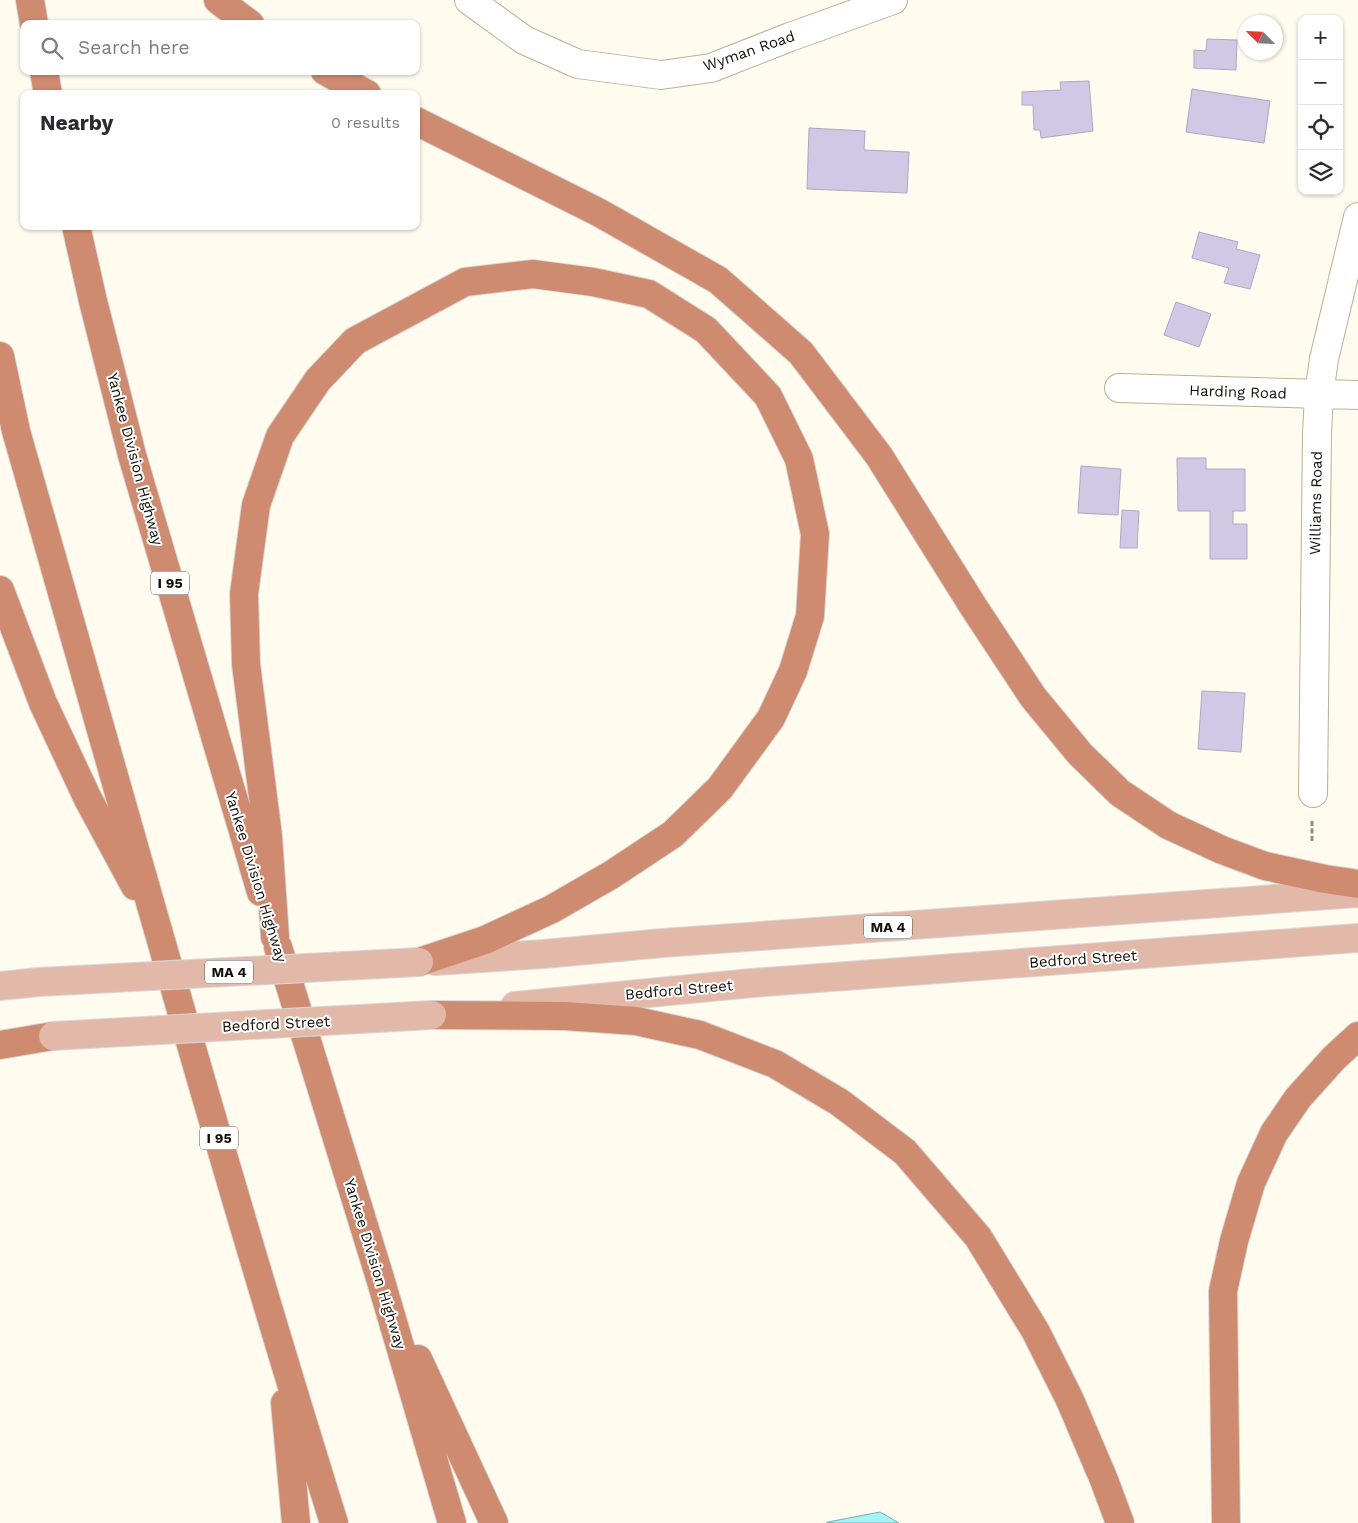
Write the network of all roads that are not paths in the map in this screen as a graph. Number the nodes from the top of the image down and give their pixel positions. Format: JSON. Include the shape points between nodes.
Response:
{"nodes":[{"id":1,"x":30,"y":0,"type":"edge"},
{"id":2,"x":218,"y":0,"type":"edge"},
{"id":3,"x":469,"y":0,"type":"edge"},
{"id":4,"x":893,"y":0,"type":"edge"},
{"id":5,"x":33,"y":20,"type":"edge"},
{"id":6,"x":245,"y":20,"type":"edge"},
{"id":7,"x":45,"y":75,"type":"edge"},
{"id":8,"x":332,"y":75,"type":"edge"},
{"id":9,"x":47,"y":90,"type":"edge"},
{"id":10,"x":359,"y":90,"type":"edge"},
{"id":11,"x":420,"y":123,"type":"edge"},
{"id":12,"x":1358,"y":218,"type":"edge"},
{"id":13,"x":77,"y":230,"type":"edge"},
{"id":14,"x":0,"y":356,"type":"edge"},
{"id":15,"x":1119,"y":388,"type":"dead end"},
{"id":16,"x":1320,"y":394,"type":"junction"},
{"id":17,"x":1358,"y":395,"type":"edge"},
{"id":18,"x":0,"y":590,"type":"edge"},
{"id":19,"x":1313,"y":793,"type":"dead end"},
{"id":20,"x":1358,"y":884,"type":"edge"},
{"id":21,"x":1358,"y":893,"type":"edge"},
{"id":22,"x":158,"y":929,"type":"junction"},
{"id":23,"x":275,"y":937,"type":"junction"},
{"id":24,"x":1358,"y":938,"type":"edge"},
{"id":25,"x":419,"y":962,"type":"junction"},
{"id":26,"x":0,"y":986,"type":"edge"},
{"id":27,"x":432,"y":1015,"type":"junction"},
{"id":28,"x":53,"y":1036,"type":"junction"},
{"id":29,"x":1358,"y":1036,"type":"edge"},
{"id":30,"x":0,"y":1039,"type":"edge"},
{"id":31,"x":0,"y":1045,"type":"edge"},
{"id":32,"x":380,"y":1278,"type":"junction"},
{"id":33,"x":280,"y":1347,"type":"junction"},
{"id":34,"x":296,"y":1523,"type":"edge"},
{"id":35,"x":334,"y":1523,"type":"edge"},
{"id":36,"x":452,"y":1523,"type":"edge"},
{"id":37,"x":494,"y":1523,"type":"edge"},
{"id":38,"x":1120,"y":1523,"type":"edge"},
{"id":39,"x":1226,"y":1523,"type":"edge"}],
"edges":[{"from":1,"to":5,"type":"highway"},
{"from":2,"to":6,"type":"highway"},
{"from":3,"to":4,"type":"street","name":"Wyman Road","via":[[524,40],[578,64],[661,75],[711,68]]},
{"from":7,"to":9,"type":"highway"},
{"from":8,"to":10,"type":"highway"},
{"from":11,"to":20,"type":"highway","via":[[598,212],[718,280],[801,353],[878,456],[1034,697],[1080,754],[1120,793],[1168,825],[1222,850],[1266,866]]},
{"from":12,"to":16,"type":"street","name":"Williams Road","via":[[1324,359]]},
{"from":13,"to":23,"type":"highway","name":"Yankee Division Highway","number":"I 95","via":[[132,455]]},
{"from":14,"to":22,"type":"highway","number":"I 95","via":[[16,431]]},
{"from":15,"to":16,"type":"street","name":"Harding Road"},
{"from":16,"to":17,"type":"street","name":"Harding Road"},
{"from":16,"to":19,"type":"street","name":"Williams Road"},
{"from":18,"to":22,"type":"highway","via":[[43,703],[88,799]]},
{"from":21,"to":25,"type":"main road","number":"MA 4"},
{"from":22,"to":33,"type":"highway","number":"I 95"},
{"from":23,"to":25,"type":"highway","via":[[268,836],[246,664],[244,594],[256,505],[280,436],[318,380],[355,341],[465,282],[533,274],[648,294],[706,330],[768,396],[799,459],[815,534],[810,616],[793,671],[771,718],[720,788],[673,834],[552,909],[485,940]]},
{"from":23,"to":32,"type":"highway","name":"Yankee Division Highway","number":"I 95"},
{"from":24,"to":27,"type":"main road","name":"Bedford Street","via":[[752,983]]},
{"from":25,"to":26,"type":"main road","number":"MA 4","bridge":true},
{"from":27,"to":28,"type":"main road","name":"Bedford Street","bridge":true},
{"from":27,"to":38,"type":"highway","via":[[564,1016],[636,1021],[700,1035],[775,1064],[839,1102],[905,1152],[978,1237],[1036,1332],[1070,1400]]},
{"from":28,"to":30,"type":"main road","name":"Bedford Street"},
{"from":28,"to":31,"type":"highway"},
{"from":29,"to":39,"type":"highway","via":[[1298,1098],[1274,1133],[1251,1183],[1234,1241],[1223,1291]]},
{"from":32,"to":36,"type":"highway","name":"Yankee Division Highway","number":"I 95"},
{"from":32,"to":37,"type":"highway"},
{"from":33,"to":34,"type":"highway"},
{"from":33,"to":35,"type":"highway","number":"I 95"}]}
